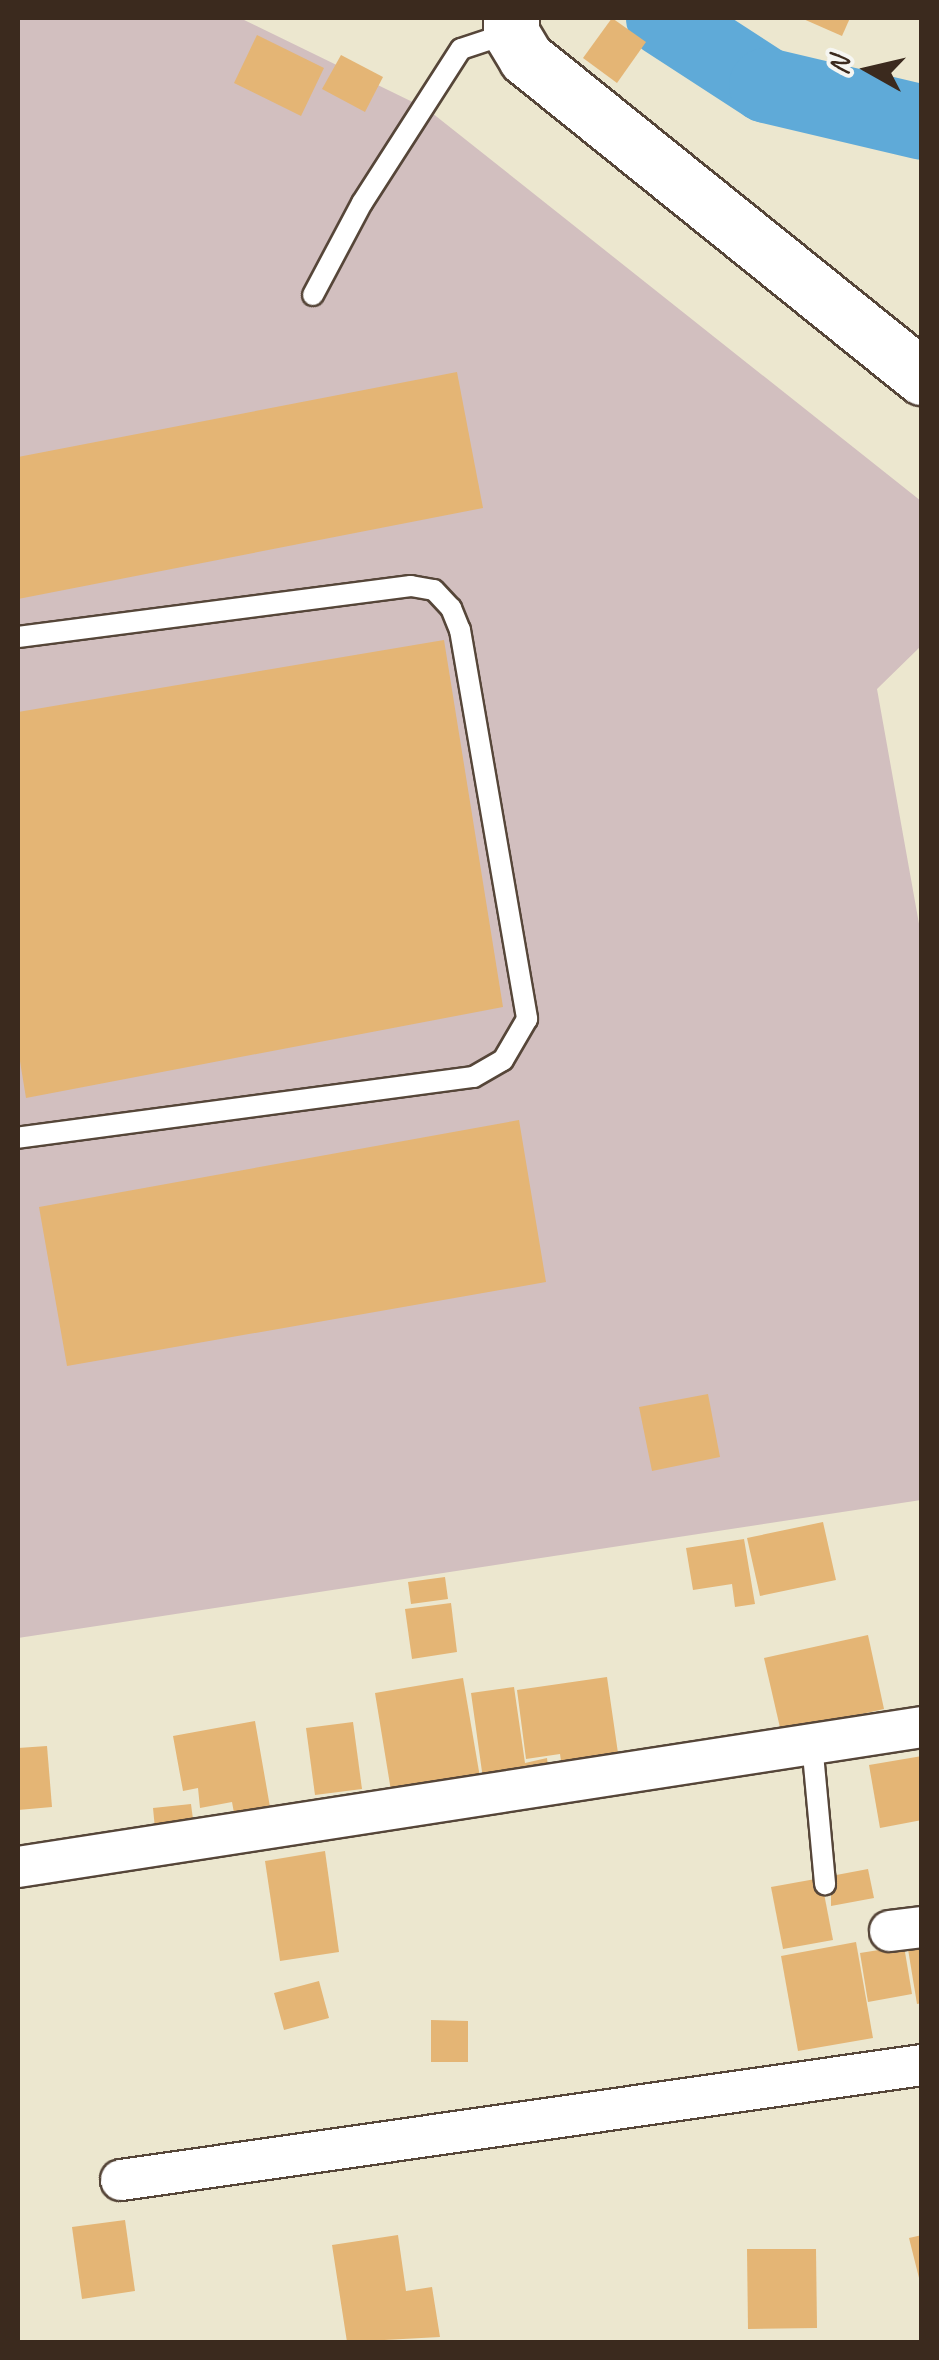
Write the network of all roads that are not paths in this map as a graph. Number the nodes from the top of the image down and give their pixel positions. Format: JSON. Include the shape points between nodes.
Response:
{"nodes":[{"id":1,"x":511,"y":25,"type":"edge"},
{"id":2,"x":313,"y":295,"type":"dead end"},
{"id":3,"x":922,"y":377,"type":"edge"},
{"id":4,"x":18,"y":637,"type":"edge"},
{"id":5,"x":18,"y":1138,"type":"edge"},
{"id":6,"x":922,"y":1726,"type":"edge"},
{"id":7,"x":812,"y":1743,"type":"junction"},
{"id":8,"x":18,"y":1868,"type":"edge"},
{"id":9,"x":825,"y":1884,"type":"dead end"},
{"id":10,"x":922,"y":2064,"type":"edge"},
{"id":11,"x":121,"y":2180,"type":"dead end"}],
"edges":[{"from":1,"to":2,"type":"lane","via":[[461,49],[362,203]]},
{"from":1,"to":3,"type":"street","via":[[526,58]]},
{"from":4,"to":5,"type":"lane","via":[[411,586],[434,590],[460,630],[527,1019],[504,1060],[474,1077]]},
{"from":6,"to":7,"type":"street"},
{"from":7,"to":8,"type":"street"},
{"from":7,"to":9,"type":"lane"},
{"from":10,"to":11,"type":"street"}]}
